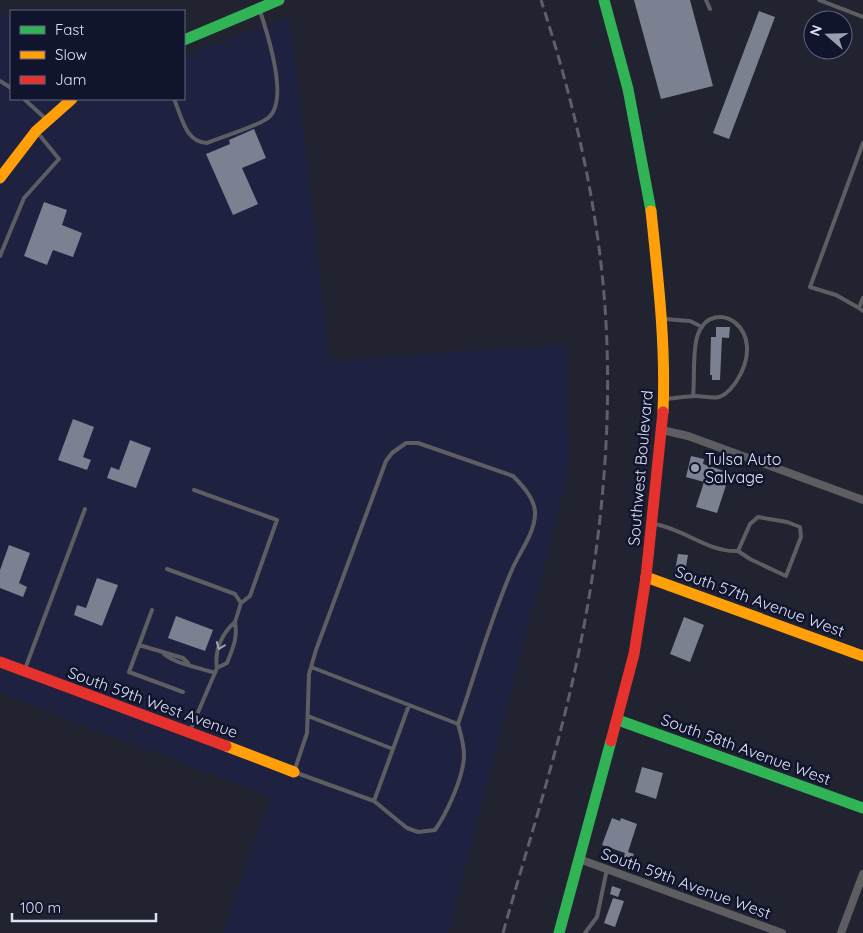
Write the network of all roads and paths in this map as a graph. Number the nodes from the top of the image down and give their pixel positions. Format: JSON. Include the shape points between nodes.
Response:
{"nodes":[{"id":1,"x":279,"y":0,"type":"edge"},
{"id":2,"x":604,"y":0,"type":"edge"},
{"id":3,"x":706,"y":0,"type":"edge"},
{"id":4,"x":819,"y":0,"type":"edge"},
{"id":5,"x":259,"y":9,"type":"junction"},
{"id":6,"x":710,"y":9,"type":"dead end"},
{"id":7,"x":863,"y":17,"type":"edge"},
{"id":8,"x":185,"y":40,"type":"edge"},
{"id":9,"x":25,"y":100,"type":"edge"},
{"id":10,"x":71,"y":100,"type":"edge"},
{"id":11,"x":174,"y":100,"type":"edge"},
{"id":12,"x":47,"y":120,"type":"junction"},
{"id":13,"x":36,"y":131,"type":"junction"},
{"id":14,"x":863,"y":143,"type":"edge"},
{"id":15,"x":856,"y":160,"type":"junction"},
{"id":16,"x":863,"y":163,"type":"edge"},
{"id":17,"x":0,"y":178,"type":"edge"},
{"id":18,"x":2,"y":243,"type":"edge"},
{"id":19,"x":0,"y":256,"type":"edge"},
{"id":20,"x":863,"y":298,"type":"edge"},
{"id":21,"x":859,"y":308,"type":"junction"},
{"id":22,"x":863,"y":311,"type":"edge"},
{"id":23,"x":661,"y":319,"type":"junction"},
{"id":24,"x":702,"y":327,"type":"junction"},
{"id":25,"x":693,"y":396,"type":"junction"},
{"id":26,"x":663,"y":400,"type":"junction"},
{"id":27,"x":662,"y":430,"type":"junction"},
{"id":28,"x":194,"y":490,"type":"dead end"},
{"id":29,"x":863,"y":500,"type":"edge"},
{"id":30,"x":85,"y":509,"type":"dead end"},
{"id":31,"x":652,"y":524,"type":"junction"},
{"id":32,"x":738,"y":551,"type":"junction"},
{"id":33,"x":167,"y":569,"type":"dead end"},
{"id":34,"x":646,"y":577,"type":"junction"},
{"id":35,"x":241,"y":603,"type":"junction"},
{"id":36,"x":152,"y":610,"type":"dead end"},
{"id":37,"x":235,"y":622,"type":"junction"},
{"id":38,"x":139,"y":645,"type":"junction"},
{"id":39,"x":863,"y":656,"type":"edge"},
{"id":40,"x":0,"y":662,"type":"edge"},
{"id":41,"x":312,"y":667,"type":"junction"},
{"id":42,"x":217,"y":668,"type":"junction"},
{"id":43,"x":24,"y":671,"type":"junction"},
{"id":44,"x":215,"y":673,"type":"junction"},
{"id":45,"x":183,"y":692,"type":"dead end"},
{"id":46,"x":409,"y":705,"type":"junction"},
{"id":47,"x":308,"y":716,"type":"junction"},
{"id":48,"x":618,"y":720,"type":"junction"},
{"id":49,"x":458,"y":724,"type":"junction"},
{"id":50,"x":189,"y":733,"type":"junction"},
{"id":51,"x":393,"y":749,"type":"junction"},
{"id":52,"x":294,"y":772,"type":"junction"},
{"id":53,"x":374,"y":801,"type":"junction"},
{"id":54,"x":863,"y":808,"type":"edge"},
{"id":55,"x":580,"y":859,"type":"junction"},
{"id":56,"x":607,"y":869,"type":"junction"},
{"id":57,"x":863,"y":874,"type":"edge"},
{"id":58,"x":559,"y":933,"type":"edge"},
{"id":59,"x":585,"y":933,"type":"edge"},
{"id":60,"x":782,"y":933,"type":"edge"},
{"id":61,"x":841,"y":933,"type":"edge"}],
"edges":[{"from":1,"to":5,"type":"street"},
{"from":2,"to":23,"type":"street","name":"Southwest Boulevard","via":[[639,136],[656,247]]},
{"from":3,"to":6,"type":"lane"},
{"from":4,"to":7,"type":"lane"},
{"from":5,"to":8,"type":"street"},
{"from":5,"to":11,"type":"lane","via":[[270,41],[277,85],[275,107],[268,118],[207,143],[197,143],[191,138]]},
{"from":9,"to":12,"type":"lane"},
{"from":10,"to":12,"type":"street"},
{"from":12,"to":13,"type":"street"},
{"from":13,"to":17,"type":"street"},
{"from":13,"to":18,"type":"lane","via":[[59,159],[24,198]]},
{"from":14,"to":15,"type":"lane"},
{"from":15,"to":16,"type":"lane"},
{"from":15,"to":21,"type":"lane","via":[[810,286]]},
{"from":18,"to":19,"type":"lane"},
{"from":20,"to":21,"type":"lane"},
{"from":21,"to":22,"type":"lane"},
{"from":23,"to":24,"type":"lane","via":[[690,321]]},
{"from":23,"to":26,"type":"street","name":"Southwest Boulevard"},
{"from":24,"to":25,"type":"lane","via":[[696,342]]},
{"from":24,"to":25,"type":"lane","via":[[706,321],[717,317],[731,320],[748,340],[748,350],[740,375],[730,390],[720,397]]},
{"from":25,"to":26,"type":"lane"},
{"from":26,"to":27,"type":"street","name":"Southwest Boulevard"},
{"from":27,"to":29,"type":"street","via":[[688,436]]},
{"from":27,"to":31,"type":"street","name":"Southwest Boulevard"},
{"from":28,"to":35,"type":"lane","via":[[277,520],[250,596]]},
{"from":30,"to":43,"type":"lane"},
{"from":31,"to":32,"type":"lane"},
{"from":31,"to":34,"type":"street","name":"Southwest Boulevard"},
{"from":32,"to":32,"type":"lane","via":[[786,576],[801,537],[800,526],[758,517],[750,524]]},
{"from":33,"to":35,"type":"lane","via":[[235,594]]},
{"from":34,"to":39,"type":"street","name":"South 57th Avenue West"},
{"from":34,"to":48,"type":"street","name":"Southwest Boulevard","via":[[634,654]]},
{"from":35,"to":37,"type":"lane"},
{"from":36,"to":38,"type":"lane"},
{"from":37,"to":42,"type":"lane","one_way":true,"via":[[226,630],[215,657]]},
{"from":37,"to":42,"type":"lane","via":[[234,647],[227,663]]},
{"from":38,"to":44,"type":"lane","via":[[183,658]]},
{"from":38,"to":45,"type":"lane","via":[[129,672]]},
{"from":40,"to":43,"type":"street","name":"South 59th West Avenue"},
{"from":41,"to":46,"type":"lane"},
{"from":41,"to":47,"type":"lane"},
{"from":41,"to":49,"type":"lane","via":[[386,461],[392,453],[406,444],[418,443],[513,476],[524,487],[535,515],[511,572]]},
{"from":42,"to":44,"type":"lane"},
{"from":43,"to":50,"type":"street","name":"South 59th West Avenue"},
{"from":44,"to":50,"type":"lane"},
{"from":46,"to":49,"type":"lane"},
{"from":46,"to":51,"type":"lane"},
{"from":47,"to":51,"type":"lane"},
{"from":47,"to":52,"type":"lane","via":[[307,733]]},
{"from":48,"to":54,"type":"street","name":"South 58th Avenue West"},
{"from":48,"to":55,"type":"street","name":"Southwest Boulevard"},
{"from":49,"to":53,"type":"lane","via":[[464,758],[457,783],[436,830],[418,832],[407,828]]},
{"from":50,"to":52,"type":"street","name":"South 59th West Avenue"},
{"from":51,"to":53,"type":"lane"},
{"from":52,"to":53,"type":"lane"},
{"from":55,"to":56,"type":"street","name":"South 59th Avenue West"},
{"from":55,"to":58,"type":"street","name":"Southwest Boulevard"},
{"from":56,"to":59,"type":"lane","via":[[597,917]]},
{"from":56,"to":60,"type":"street","name":"South 59th Avenue West"},
{"from":57,"to":61,"type":"street"}]}
